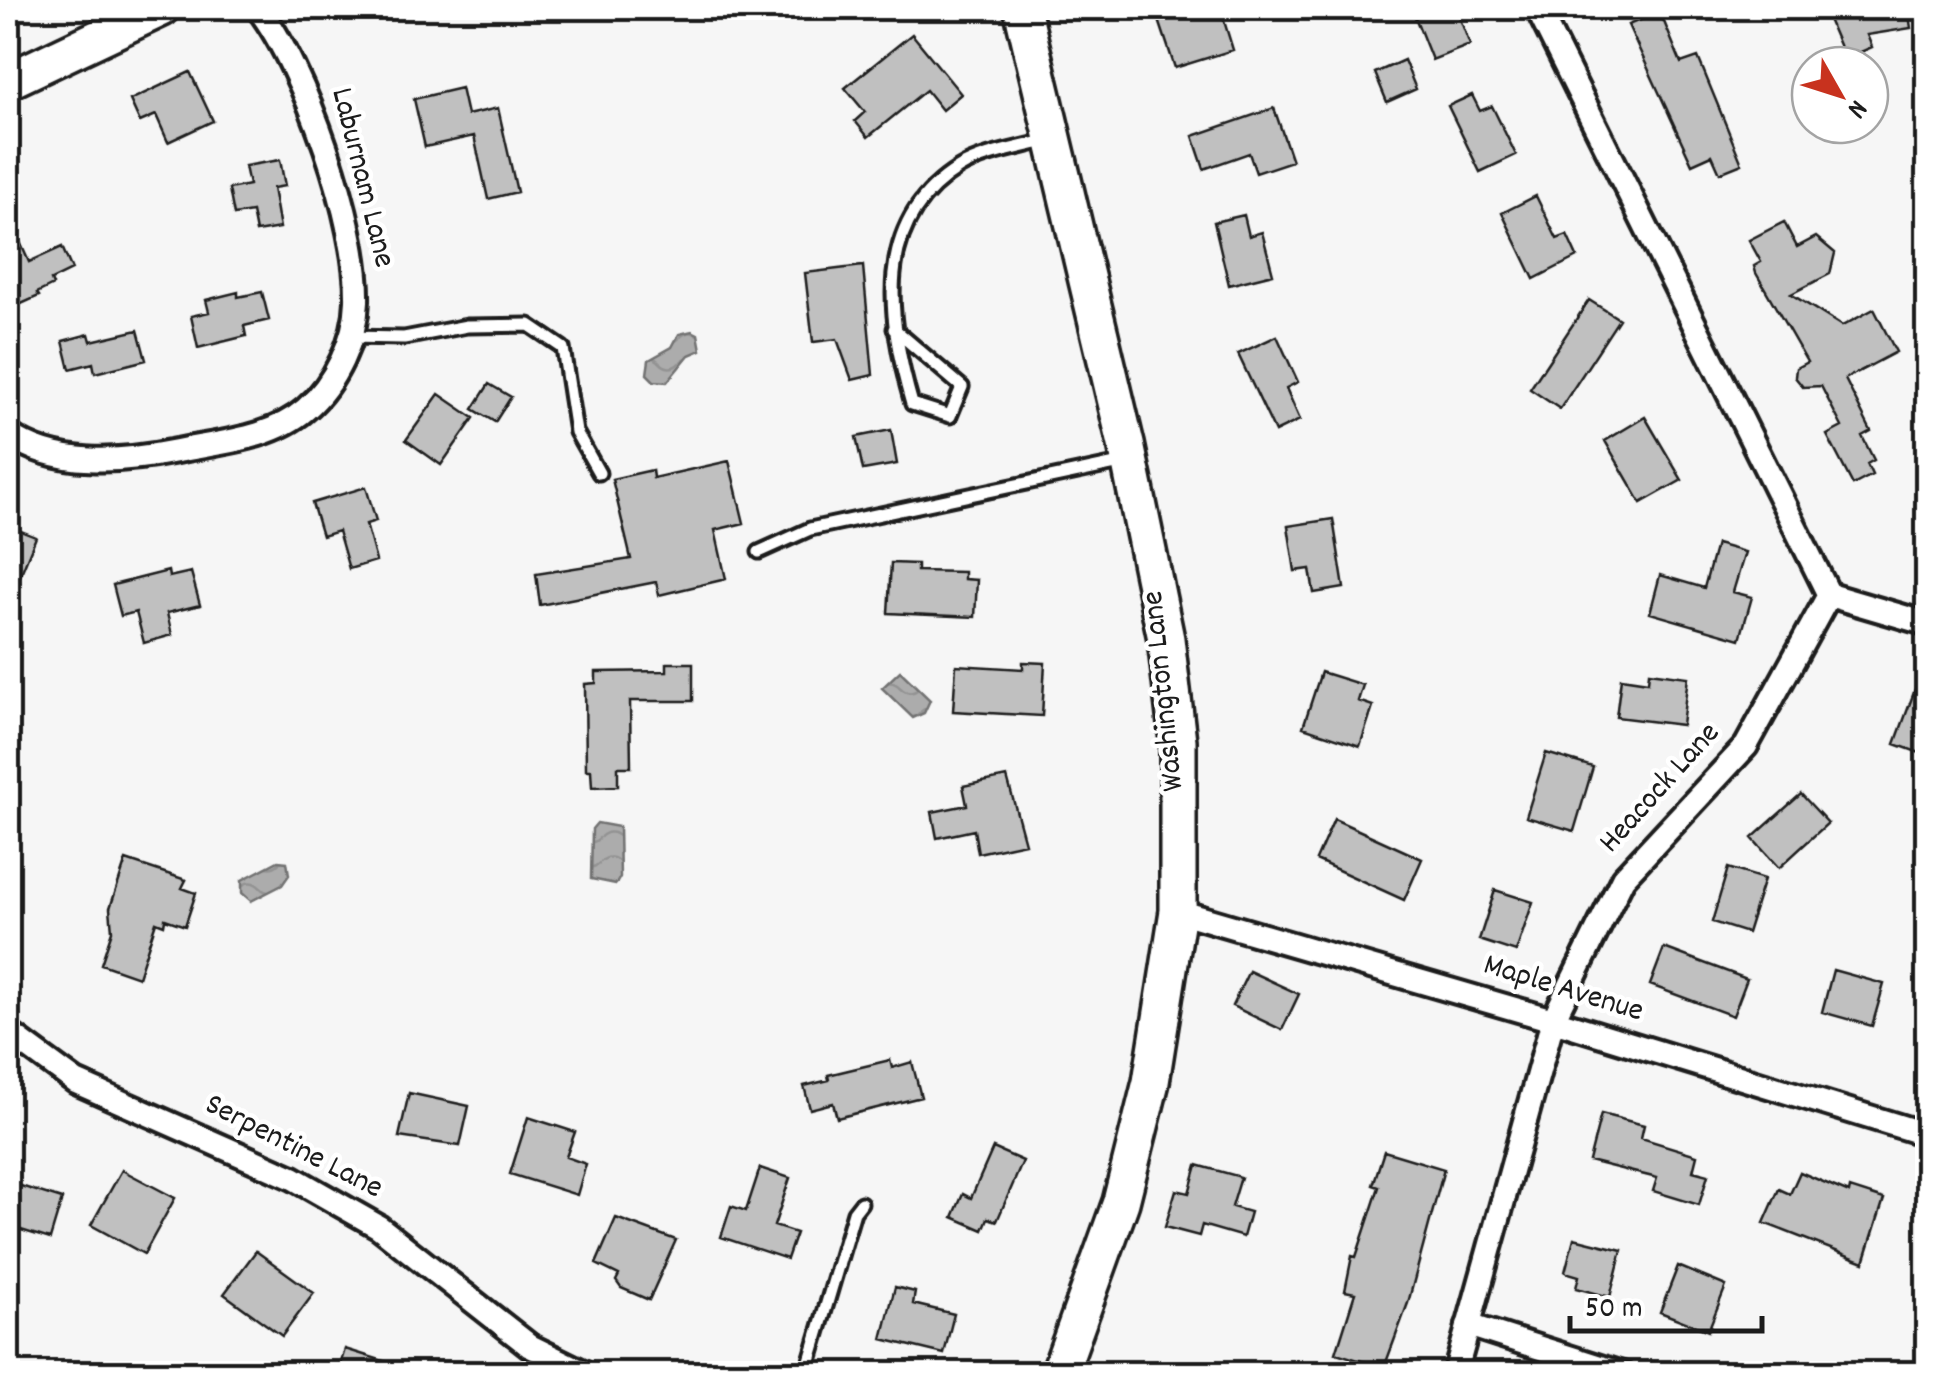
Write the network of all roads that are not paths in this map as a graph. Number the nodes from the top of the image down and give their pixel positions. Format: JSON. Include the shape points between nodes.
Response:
{"nodes":[{"id":1,"x":162,"y":8,"type":"edge"},
{"id":2,"x":258,"y":8,"type":"edge"},
{"id":3,"x":1022,"y":8,"type":"edge"},
{"id":4,"x":1537,"y":8,"type":"edge"},
{"id":5,"x":8,"y":81,"type":"edge"},
{"id":6,"x":1052,"y":139,"type":"junction"},
{"id":7,"x":894,"y":329,"type":"junction"},
{"id":8,"x":348,"y":337,"type":"junction"},
{"id":9,"x":8,"y":434,"type":"edge"},
{"id":10,"x":1129,"y":461,"type":"junction"},
{"id":11,"x":598,"y":473,"type":"dead end"},
{"id":12,"x":759,"y":552,"type":"dead end"},
{"id":13,"x":1829,"y":595,"type":"junction"},
{"id":14,"x":1928,"y":624,"type":"edge"},
{"id":15,"x":1178,"y":912,"type":"junction"},
{"id":16,"x":1554,"y":1020,"type":"junction"},
{"id":17,"x":8,"y":1032,"type":"edge"},
{"id":18,"x":1928,"y":1135,"type":"edge"},
{"id":19,"x":862,"y":1203,"type":"dead end"},
{"id":20,"x":1468,"y":1325,"type":"junction"},
{"id":21,"x":587,"y":1374,"type":"edge"},
{"id":22,"x":806,"y":1374,"type":"edge"},
{"id":23,"x":1059,"y":1374,"type":"edge"},
{"id":24,"x":1455,"y":1374,"type":"edge"},
{"id":25,"x":1622,"y":1374,"type":"edge"}],
"edges":[{"from":1,"to":5,"type":"main road"},
{"from":2,"to":8,"type":"street","name":"Laburnam Lane","via":[[304,84],[354,255],[357,305]]},
{"from":3,"to":6,"type":"main road","name":"Washington Lane"},
{"from":4,"to":13,"type":"street"},
{"from":6,"to":7,"type":"lane","via":[[960,167],[906,218],[889,302]]},
{"from":6,"to":10,"type":"main road","name":"Washington Lane"},
{"from":7,"to":7,"type":"lane","via":[[912,404],[950,416],[962,386]]},
{"from":8,"to":9,"type":"street","name":"Laburnam Lane","via":[[340,368],[307,409],[270,431],[151,456],[84,461],[23,445]]},
{"from":8,"to":11,"type":"lane","via":[[528,325],[563,348],[576,432]]},
{"from":10,"to":12,"type":"lane","via":[[810,530]]},
{"from":10,"to":15,"type":"main road","name":"Washington Lane","via":[[1166,639],[1178,741]]},
{"from":13,"to":14,"type":"street"},
{"from":13,"to":16,"type":"street","name":"Heacock Lane","via":[[1746,746],[1623,878]]},
{"from":15,"to":16,"type":"street","name":"Maple Avenue"},
{"from":15,"to":23,"type":"main road","name":"Washington Lane","via":[[1150,1082],[1121,1202]]},
{"from":16,"to":18,"type":"street","name":"Maple Avenue"},
{"from":16,"to":20,"type":"street","name":"Heacock Lane"},
{"from":17,"to":21,"type":"street","name":"Serpentine Lane","via":[[76,1082],[293,1178],[379,1227],[530,1346]]},
{"from":19,"to":22,"type":"lane"},
{"from":20,"to":24,"type":"street","name":"Heacock Lane"},
{"from":20,"to":25,"type":"street"}]}
